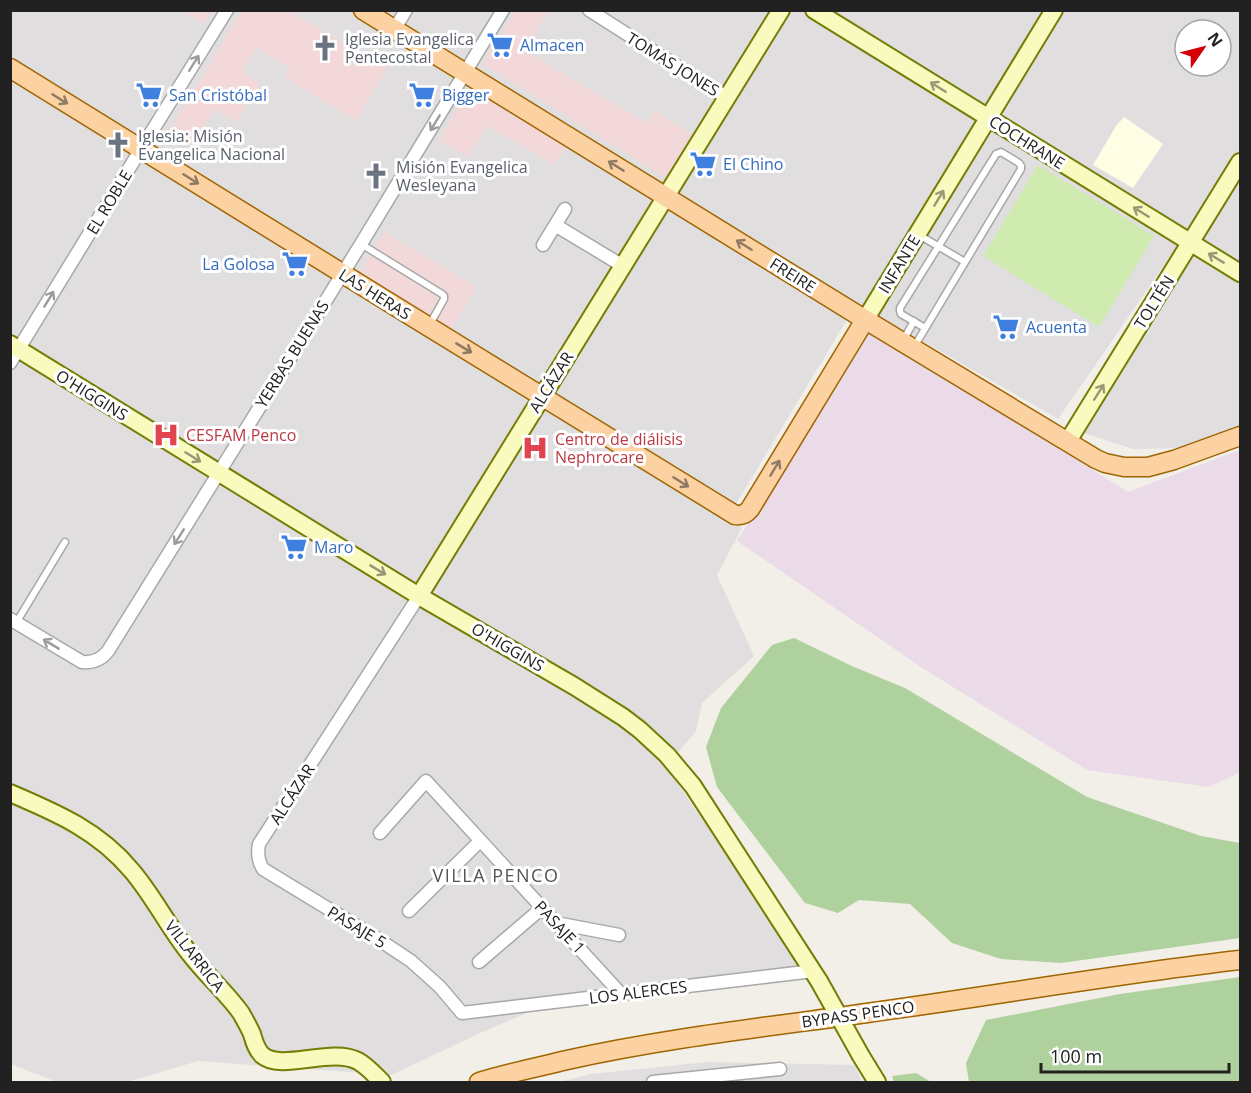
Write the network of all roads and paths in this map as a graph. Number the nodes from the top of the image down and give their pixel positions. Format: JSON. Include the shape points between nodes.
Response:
{"nodes":[{"id":1,"x":227,"y":10,"type":"edge"},
{"id":2,"x":363,"y":10,"type":"edge"},
{"id":3,"x":406,"y":10,"type":"edge"},
{"id":4,"x":503,"y":10,"type":"edge"},
{"id":5,"x":589,"y":10,"type":"edge"},
{"id":6,"x":781,"y":10,"type":"edge"},
{"id":7,"x":814,"y":10,"type":"edge"},
{"id":8,"x":1054,"y":10,"type":"edge"},
{"id":9,"x":394,"y":30,"type":"junction"},
{"id":10,"x":10,"y":68,"type":"edge"},
{"id":11,"x":465,"y":73,"type":"junction"},
{"id":12,"x":727,"y":98,"type":"junction"},
{"id":13,"x":988,"y":117,"type":"junction"},
{"id":14,"x":141,"y":149,"type":"junction"},
{"id":15,"x":1240,"y":162,"type":"edge"},
{"id":16,"x":666,"y":197,"type":"junction"},
{"id":17,"x":565,"y":209,"type":"dead end"},
{"id":18,"x":555,"y":225,"type":"junction"},
{"id":19,"x":917,"y":234,"type":"junction"},
{"id":20,"x":1191,"y":243,"type":"junction"},
{"id":21,"x":361,"y":244,"type":"junction"},
{"id":22,"x":543,"y":245,"type":"dead end"},
{"id":23,"x":938,"y":247,"type":"junction"},
{"id":24,"x":965,"y":262,"type":"junction"},
{"id":25,"x":623,"y":266,"type":"junction"},
{"id":26,"x":342,"y":273,"type":"junction"},
{"id":27,"x":1240,"y":273,"type":"edge"},
{"id":28,"x":865,"y":320,"type":"junction"},
{"id":29,"x":914,"y":321,"type":"junction"},
{"id":30,"x":429,"y":327,"type":"junction"},
{"id":31,"x":925,"y":328,"type":"junction"},
{"id":32,"x":907,"y":345,"type":"junction"},
{"id":33,"x":13,"y":352,"type":"edge"},
{"id":34,"x":542,"y":396,"type":"junction"},
{"id":35,"x":1240,"y":436,"type":"edge"},
{"id":36,"x":1068,"y":441,"type":"junction"},
{"id":37,"x":218,"y":473,"type":"junction"},
{"id":38,"x":742,"y":515,"type":"joint"},
{"id":39,"x":65,"y":542,"type":"dead end"},
{"id":40,"x":419,"y":596,"type":"junction"},
{"id":41,"x":13,"y":621,"type":"edge"},
{"id":42,"x":10,"y":793,"type":"edge"},
{"id":43,"x":380,"y":833,"type":"dead end"},
{"id":44,"x":480,"y":841,"type":"junction"},
{"id":45,"x":260,"y":844,"type":"joint"},
{"id":46,"x":542,"y":908,"type":"junction"},
{"id":47,"x":409,"y":911,"type":"dead end"},
{"id":48,"x":556,"y":923,"type":"junction"},
{"id":49,"x":619,"y":935,"type":"dead end"},
{"id":50,"x":1240,"y":960,"type":"edge"},
{"id":51,"x":479,"y":962,"type":"dead end"},
{"id":52,"x":816,"y":976,"type":"junction"},
{"id":53,"x":621,"y":994,"type":"junction"},
{"id":54,"x":462,"y":1013,"type":"joint"},
{"id":55,"x":780,"y":1070,"type":"dead end"},
{"id":56,"x":381,"y":1081,"type":"edge"},
{"id":57,"x":479,"y":1083,"type":"edge"},
{"id":58,"x":653,"y":1083,"type":"edge"},
{"id":59,"x":877,"y":1083,"type":"edge"}],
"edges":[{"from":14,"to":1,"type":"street","name":"EL ROBLE","one_way":true},
{"from":2,"to":9,"type":"main road","name":"FREIRE"},
{"from":3,"to":9,"type":"street"},
{"from":4,"to":11,"type":"street","name":"YERBAS BUENAS"},
{"from":5,"to":12,"type":"street","name":"TOMAS JONES"},
{"from":6,"to":12,"type":"street","name":"ALCÁZAR"},
{"from":13,"to":7,"type":"street","name":"COCHRANE","one_way":true},
{"from":8,"to":13,"type":"street","name":"INFANTE"},
{"from":9,"to":11,"type":"main road","name":"FREIRE"},
{"from":10,"to":14,"type":"main road","name":"LAS HERAS","one_way":true},
{"from":16,"to":11,"type":"main road","name":"FREIRE","one_way":true},
{"from":11,"to":21,"type":"street","name":"YERBAS BUENAS","one_way":true},
{"from":12,"to":16,"type":"street","name":"ALCÁZAR"},
{"from":19,"to":13,"type":"street","name":"INFANTE","one_way":true},
{"from":20,"to":13,"type":"street","name":"COCHRANE","one_way":true},
{"from":14,"to":26,"type":"main road","name":"LAS HERAS","one_way":true},
{"from":33,"to":14,"type":"street","name":"EL ROBLE","one_way":true},
{"from":15,"to":20,"type":"street","name":"TOLTÉN"},
{"from":16,"to":25,"type":"street","name":"ALCÁZAR"},
{"from":28,"to":16,"type":"main road","name":"FREIRE","one_way":true},
{"from":17,"to":18,"type":"street"},
{"from":18,"to":22,"type":"street"},
{"from":18,"to":25,"type":"street"},
{"from":19,"to":23,"type":"lane"},
{"from":19,"to":28,"type":"street","name":"INFANTE"},
{"from":27,"to":20,"type":"street","name":"COCHRANE","one_way":true},
{"from":36,"to":20,"type":"street","name":"TOLTÉN","one_way":true},
{"from":21,"to":26,"type":"street","name":"YERBAS BUENAS"},
{"from":21,"to":30,"type":"lane","via":[[444,296]]},
{"from":23,"to":24,"type":"lane"},
{"from":23,"to":24,"type":"lane","via":[[996,154],[1001,152],[1021,169]]},
{"from":23,"to":29,"type":"lane","via":[[900,308],[901,314]]},
{"from":24,"to":31,"type":"lane"},
{"from":25,"to":34,"type":"street","name":"ALCÁZAR"},
{"from":26,"to":30,"type":"main road","name":"LAS HERAS"},
{"from":26,"to":37,"type":"street","name":"YERBAS BUENAS"},
{"from":28,"to":32,"type":"main road","name":"FREIRE"},
{"from":38,"to":28,"type":"main road","name":"INFANTE","one_way":true,"via":[[750,509]]},
{"from":29,"to":31,"type":"lane"},
{"from":29,"to":32,"type":"lane"},
{"from":30,"to":34,"type":"main road","name":"LAS HERAS","one_way":true},
{"from":31,"to":32,"type":"lane"},
{"from":32,"to":36,"type":"main road","name":"FREIRE"},
{"from":33,"to":37,"type":"street","name":"O'HIGGINS","one_way":true},
{"from":34,"to":38,"type":"main road","name":"LAS HERAS","one_way":true,"via":[[732,513]]},
{"from":34,"to":40,"type":"street","name":"ALCÁZAR"},
{"from":35,"to":36,"type":"main road","name":"FREIRE","via":[[1160,464],[1136,468],[1105,463]]},
{"from":37,"to":40,"type":"street","name":"O'HIGGINS","one_way":true},
{"from":37,"to":41,"type":"street","name":"YERBAS BUENAS","one_way":true,"via":[[104,656],[82,662]]},
{"from":39,"to":41,"type":"lane"},
{"from":40,"to":45,"type":"street","name":"ALCÁZAR"},
{"from":40,"to":52,"type":"street","name":"O'HIGGINS","via":[[601,702],[656,744],[693,786]]},
{"from":42,"to":56,"type":"street","name":"VILLARRICA","via":[[75,822],[124,862],[172,931],[241,1013],[261,1054],[280,1061],[343,1056],[367,1066]]},
{"from":43,"to":44,"type":"street","name":"PASAJE 1","via":[[426,781]]},
{"from":44,"to":46,"type":"street","name":"PASAJE 1"},
{"from":44,"to":47,"type":"street"},
{"from":45,"to":54,"type":"street","name":"PASAJE 5","via":[[258,860],[267,872],[403,955],[440,987]]},
{"from":46,"to":48,"type":"street","name":"PASAJE 1"},
{"from":46,"to":51,"type":"street"},
{"from":48,"to":49,"type":"street"},
{"from":48,"to":53,"type":"street","name":"PASAJE 1"},
{"from":50,"to":57,"type":"main road","name":"BYPASS PENCO","via":[[693,1036],[596,1054]]},
{"from":52,"to":53,"type":"street","name":"LOS ALERCES"},
{"from":52,"to":59,"type":"street","name":"O'HIGGINS","bridge":true},
{"from":53,"to":54,"type":"street","name":"LOS ALERCES"},
{"from":55,"to":58,"type":"street"}]}
